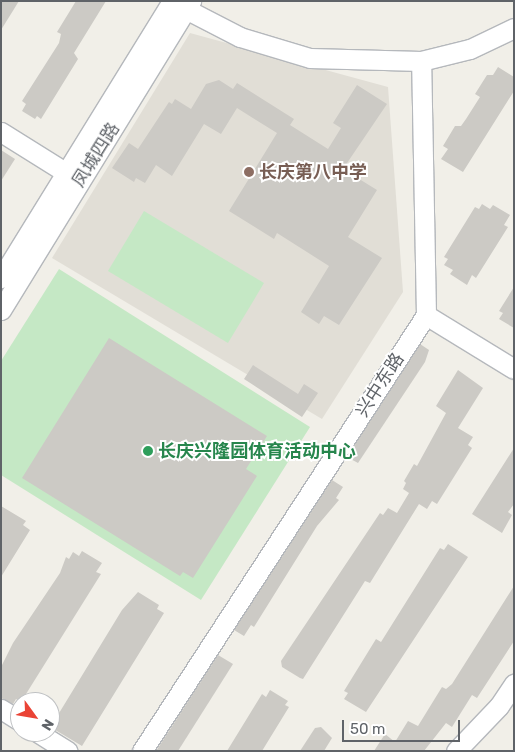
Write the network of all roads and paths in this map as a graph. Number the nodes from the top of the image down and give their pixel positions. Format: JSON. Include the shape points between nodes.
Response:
{"nodes":[{"id":1,"x":178,"y":3,"type":"edge"},
{"id":2,"x":514,"y":28,"type":"edge"},
{"id":3,"x":421,"y":61,"type":"junction"},
{"id":4,"x":1,"y":132,"type":"edge"},
{"id":5,"x":65,"y":172,"type":"junction"},
{"id":6,"x":6,"y":281,"type":"edge"},
{"id":7,"x":1,"y":310,"type":"edge"},
{"id":8,"x":426,"y":315,"type":"junction"},
{"id":9,"x":514,"y":369,"type":"edge"},
{"id":10,"x":514,"y":684,"type":"edge"},
{"id":11,"x":53,"y":742,"type":"edge"},
{"id":12,"x":67,"y":751,"type":"edge"},
{"id":13,"x":142,"y":751,"type":"edge"},
{"id":14,"x":456,"y":751,"type":"edge"}],
"edges":[{"from":1,"to":3,"type":"street","via":[[240,36],[310,58]]},
{"from":1,"to":5,"type":"street","name":"凤城四路"},
{"from":1,"to":6,"type":"street","name":"凤城四路"},
{"from":2,"to":3,"type":"street","via":[[470,50]]},
{"from":3,"to":8,"type":"street"},
{"from":4,"to":5,"type":"street"},
{"from":5,"to":6,"type":"street","name":"凤城四路"},
{"from":6,"to":7,"type":"street","name":"凤城四路"},
{"from":8,"to":9,"type":"street"},
{"from":8,"to":13,"type":"street","name":"兴中东路"},
{"from":10,"to":14,"type":"street","via":[[500,706]]},
{"from":11,"to":12,"type":"street"}]}
